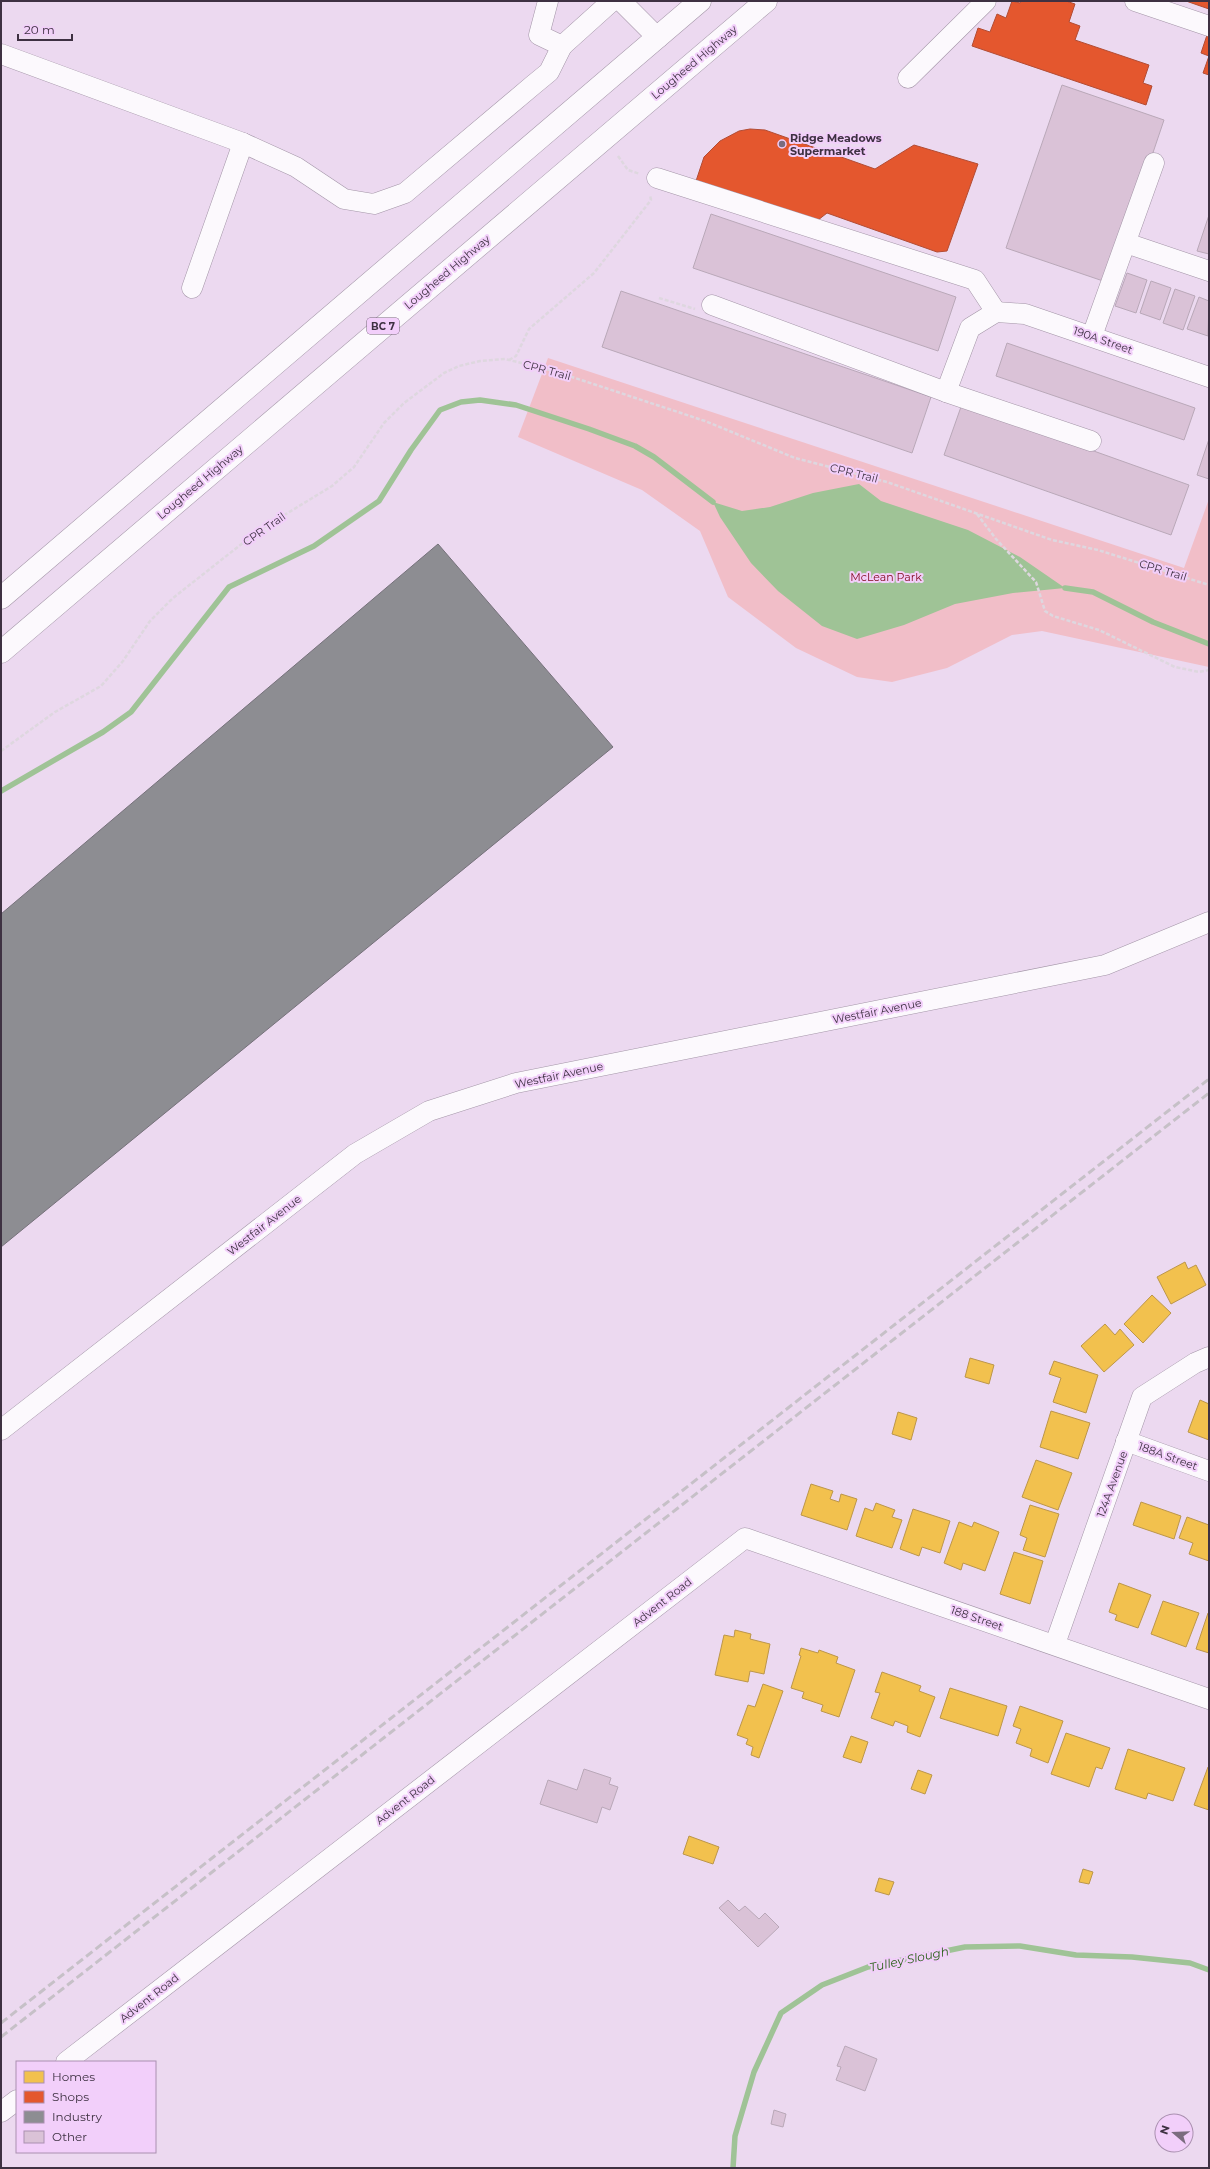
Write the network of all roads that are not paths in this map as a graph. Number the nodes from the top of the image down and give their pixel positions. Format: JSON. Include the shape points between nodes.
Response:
{"nodes":[{"id":1,"x":548,"y":1,"type":"edge"},
{"id":2,"x":612,"y":1,"type":"edge"},
{"id":3,"x":621,"y":1,"type":"edge"},
{"id":4,"x":700,"y":1,"type":"edge"},
{"id":5,"x":766,"y":1,"type":"edge"},
{"id":6,"x":986,"y":1,"type":"edge"},
{"id":7,"x":1135,"y":1,"type":"edge"},
{"id":8,"x":1209,"y":26,"type":"edge"},
{"id":9,"x":658,"y":38,"type":"junction"},
{"id":10,"x":562,"y":46,"type":"junction"},
{"id":11,"x":1,"y":54,"type":"edge"},
{"id":12,"x":908,"y":78,"type":"dead end"},
{"id":13,"x":243,"y":143,"type":"junction"},
{"id":14,"x":1154,"y":163,"type":"dead end"},
{"id":15,"x":654,"y":185,"type":"road end"},
{"id":16,"x":1126,"y":243,"type":"junction"},
{"id":17,"x":1209,"y":271,"type":"edge"},
{"id":18,"x":192,"y":288,"type":"dead end"},
{"id":19,"x":712,"y":305,"type":"road end"},
{"id":20,"x":996,"y":312,"type":"junction"},
{"id":21,"x":1092,"y":336,"type":"junction"},
{"id":22,"x":1209,"y":377,"type":"edge"},
{"id":23,"x":946,"y":392,"type":"junction"},
{"id":24,"x":1091,"y":441,"type":"dead end"},
{"id":25,"x":1,"y":598,"type":"edge"},
{"id":26,"x":1,"y":652,"type":"edge"},
{"id":27,"x":1209,"y":922,"type":"edge"},
{"id":28,"x":1209,"y":1357,"type":"edge"},
{"id":29,"x":1,"y":1430,"type":"edge"},
{"id":30,"x":1126,"y":1442,"type":"junction"},
{"id":31,"x":1209,"y":1471,"type":"edge"},
{"id":32,"x":745,"y":1538,"type":"joint"},
{"id":33,"x":1054,"y":1644,"type":"junction"},
{"id":34,"x":1209,"y":1699,"type":"edge"},
{"id":35,"x":67,"y":2061,"type":"edge"},
{"id":36,"x":16,"y":2101,"type":"edge"},
{"id":37,"x":1,"y":2112,"type":"edge"}],
"edges":[{"from":1,"to":10,"type":"street","via":[[538,36]]},
{"from":2,"to":10,"type":"street"},
{"from":3,"to":9,"type":"street"},
{"from":4,"to":9,"type":"highway"},
{"from":5,"to":26,"type":"highway","name":"Lougheed Highway","number":"BC 7"},
{"from":6,"to":12,"type":"street"},
{"from":7,"to":8,"type":"street"},
{"from":9,"to":25,"type":"highway"},
{"from":10,"to":13,"type":"street","via":[[549,72],[405,193],[374,204],[344,199],[296,167]]},
{"from":11,"to":13,"type":"street"},
{"from":13,"to":18,"type":"street"},
{"from":14,"to":16,"type":"street"},
{"from":15,"to":20,"type":"street","via":[[975,280]]},
{"from":16,"to":17,"type":"street"},
{"from":16,"to":21,"type":"street"},
{"from":19,"to":23,"type":"street"},
{"from":20,"to":21,"type":"street","name":"190A Street","via":[[1025,314]]},
{"from":20,"to":23,"type":"street","via":[[970,328]]},
{"from":21,"to":22,"type":"street","name":"190A Street"},
{"from":23,"to":24,"type":"street"},
{"from":27,"to":29,"type":"street","name":"Westfair Avenue","via":[[1105,965],[516,1083],[429,1111],[355,1154]]},
{"from":28,"to":30,"type":"street","name":"124A Avenue","via":[[1195,1363],[1142,1397]]},
{"from":30,"to":31,"type":"street","name":"188A Street"},
{"from":30,"to":33,"type":"street","name":"124A Avenue"},
{"from":32,"to":33,"type":"street","name":"188 Street"},
{"from":32,"to":35,"type":"street","name":"Advent Road"},
{"from":33,"to":34,"type":"street","name":"188 Street"},
{"from":36,"to":37,"type":"street"}]}
